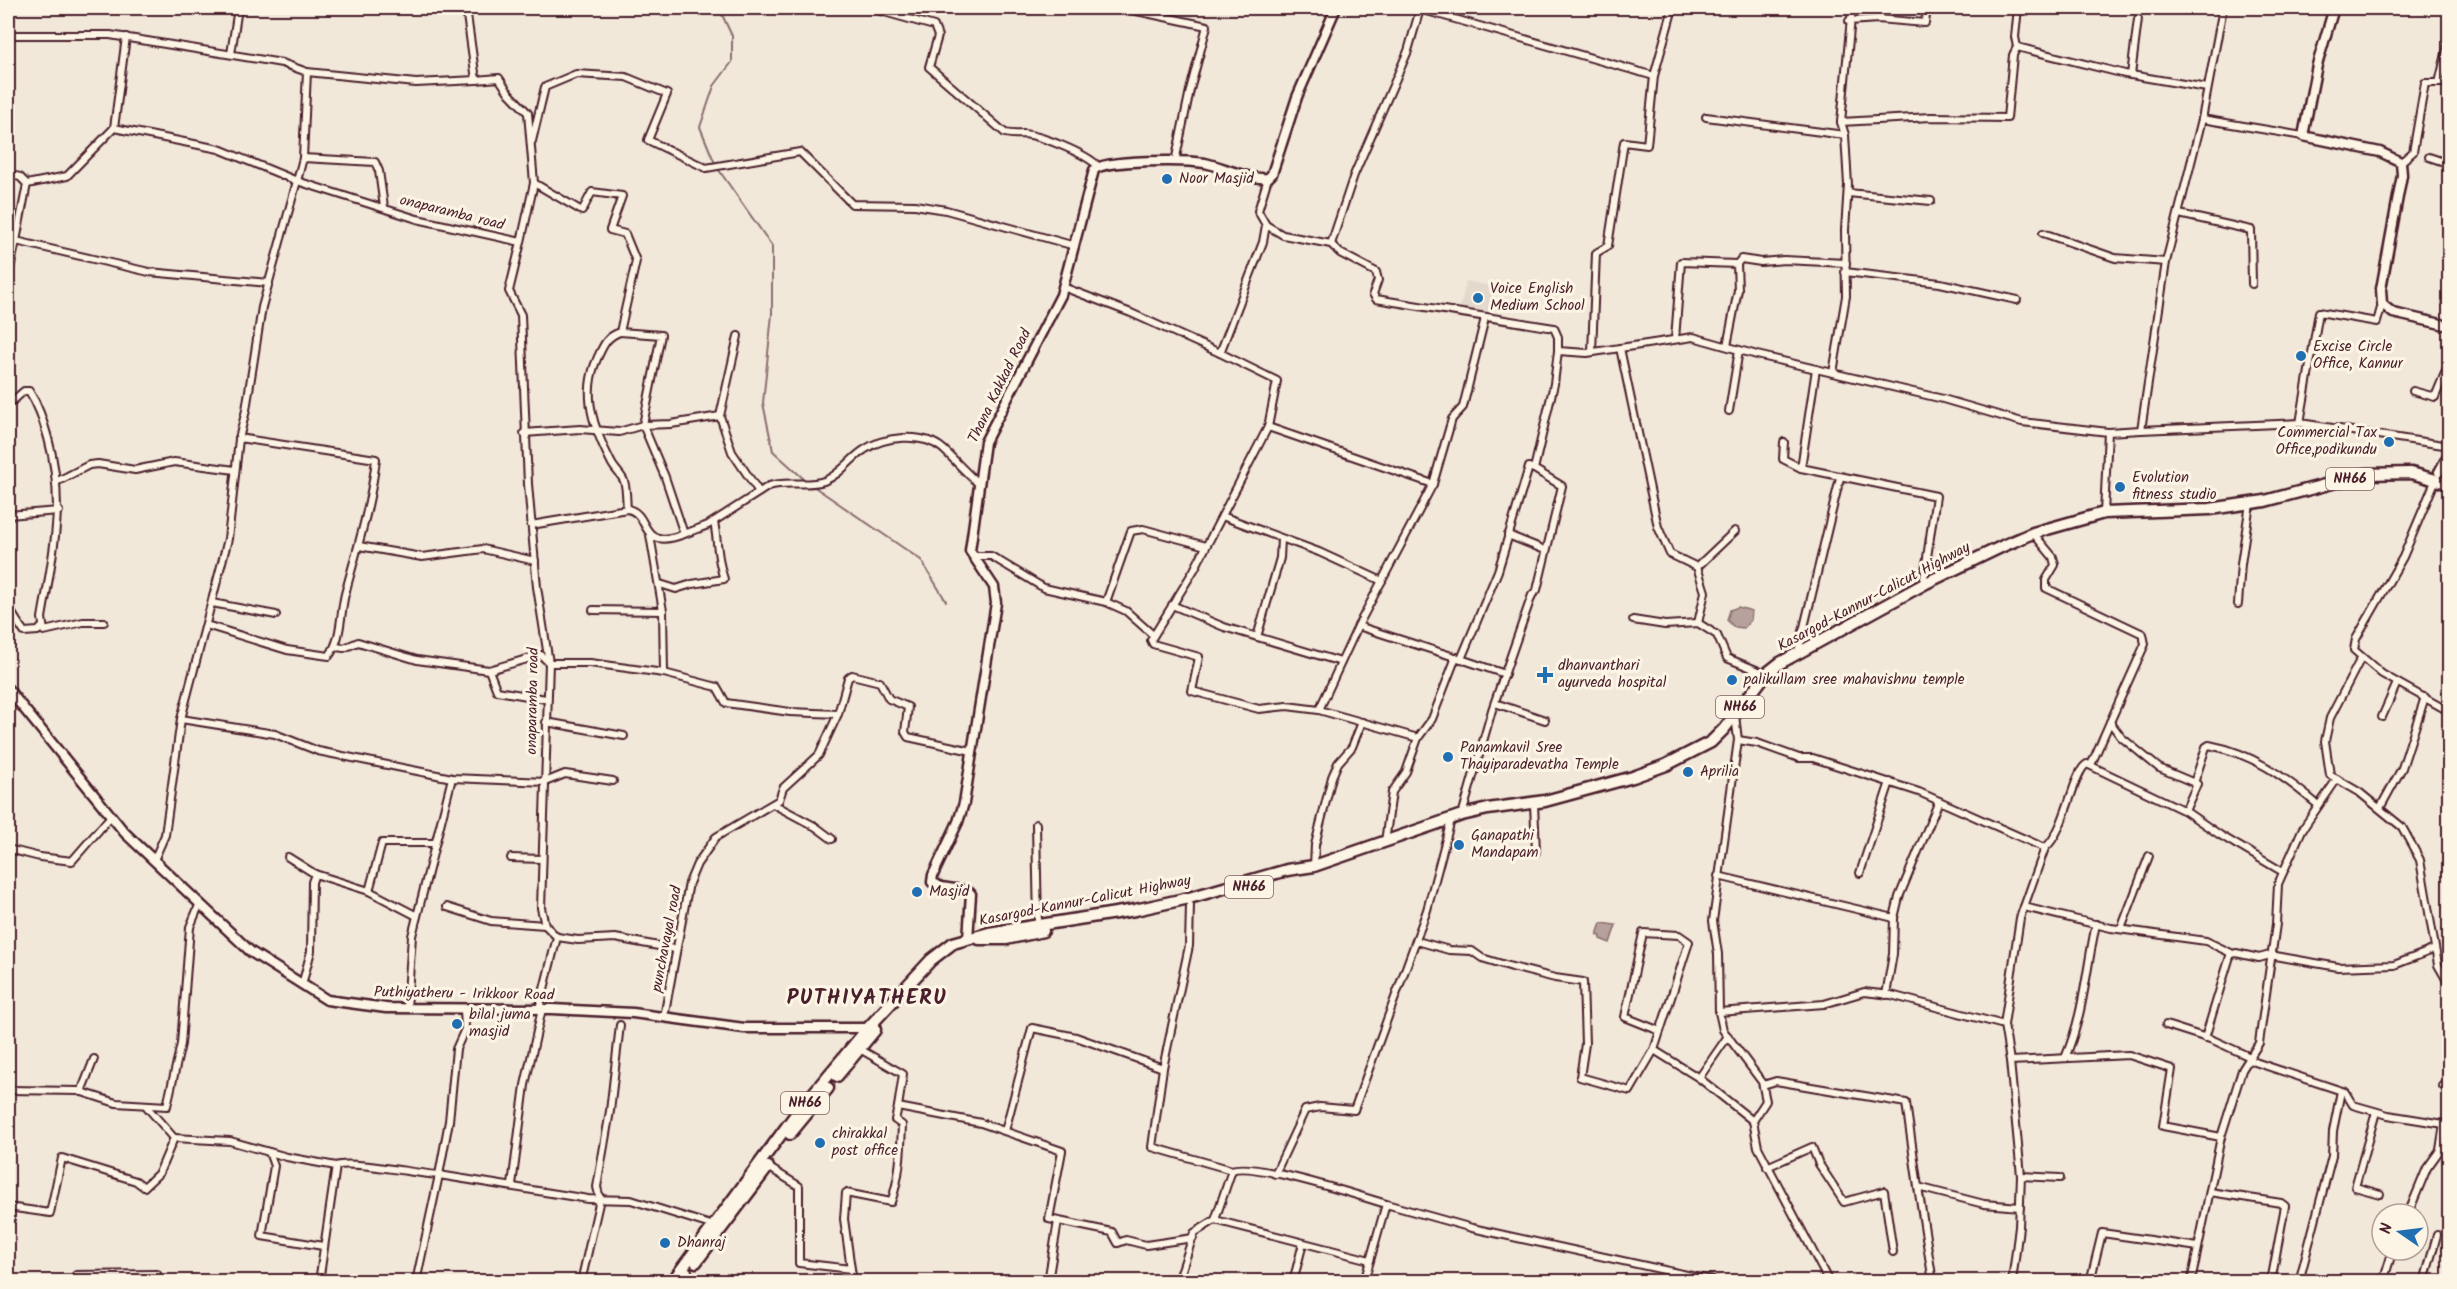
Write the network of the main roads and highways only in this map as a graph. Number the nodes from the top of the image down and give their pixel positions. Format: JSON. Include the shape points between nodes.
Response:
{"nodes":[{"id":1,"x":1336,"y":8,"type":"edge"},
{"id":2,"x":2334,"y":8,"type":"edge"},
{"id":3,"x":2450,"y":326,"type":"edge"},
{"id":4,"x":2450,"y":452,"type":"edge"},
{"id":5,"x":2442,"y":476,"type":"edge"},
{"id":6,"x":2450,"y":484,"type":"edge"},
{"id":7,"x":8,"y":689,"type":"edge"},
{"id":8,"x":1189,"y":901,"type":"junction"},
{"id":9,"x":966,"y":940,"type":"junction"},
{"id":10,"x":868,"y":1028,"type":"junction"},
{"id":11,"x":857,"y":1047,"type":"junction"},
{"id":12,"x":765,"y":1165,"type":"junction"},
{"id":13,"x":687,"y":1273,"type":"edge"},
{"id":14,"x":672,"y":1281,"type":"edge"},
{"id":15,"x":680,"y":1281,"type":"edge"}],
"edges":[{"from":1,"to":9,"type":"main road","name":"Thana Kakkad Road","via":[[1297,97],[1268,178],[1206,164],[1098,166],[1088,185],[1063,287],[985,442],[970,544],[973,556],[994,587],[996,603],[958,822],[932,882],[971,894]]},
{"from":2,"to":3,"type":"main road","via":[[2317,65],[2303,136],[2380,152],[2401,162],[2382,304],[2393,314]]},
{"from":4,"to":5,"type":"main road"},
{"from":5,"to":6,"type":"highway","name":"Kasargod-Kannur-Calicut Highway","number":"NH66"},
{"from":5,"to":8,"type":"highway","name":"Kasargod-Kannur-Calicut Highway","number":"NH66","via":[[2416,467],[2379,466],[2250,503],[2210,509],[2104,513],[2033,533],[1923,585],[1798,652],[1766,674],[1711,742],[1666,765],[1590,790],[1456,817],[1311,866]]},
{"from":7,"to":10,"type":"main road","name":"Puthiyatheru - Irikkoor Road","via":[[111,816],[154,860],[251,952],[327,1000],[407,1008],[633,1013],[744,1028]]},
{"from":8,"to":9,"type":"highway","name":"Kasargod-Kannur-Calicut Highway","number":"NH66"},
{"from":8,"to":9,"type":"highway","name":"Kasargod-Kannur-Calicut Highway","number":"NH66","via":[[1006,939]]},
{"from":9,"to":10,"type":"highway","name":"Kasargod-Kannur-Calicut Highway","number":"NH66","via":[[931,960]]},
{"from":9,"to":11,"type":"highway","name":"Kasargod-Kannur-Calicut Highway","number":"NH66","via":[[909,991]]},
{"from":10,"to":11,"type":"highway","name":"Kasargod-Kannur-Calicut Highway","number":"NH66"},
{"from":11,"to":12,"type":"highway","name":"Kasargod-Kannur-Calicut Highway","number":"NH66","via":[[796,1114]]},
{"from":12,"to":13,"type":"highway","name":"Kasargod-Kannur-Calicut Highway","number":"NH66"},
{"from":12,"to":13,"type":"highway","name":"Kasargod-Kannur-Calicut Highway","number":"NH66","via":[[714,1226]]},
{"from":13,"to":14,"type":"highway","name":"Kasargod-Kannur-Calicut Highway","number":"NH66"},
{"from":13,"to":15,"type":"highway","name":"Kasargod-Kannur-Calicut Highway","number":"NH66"}]}
